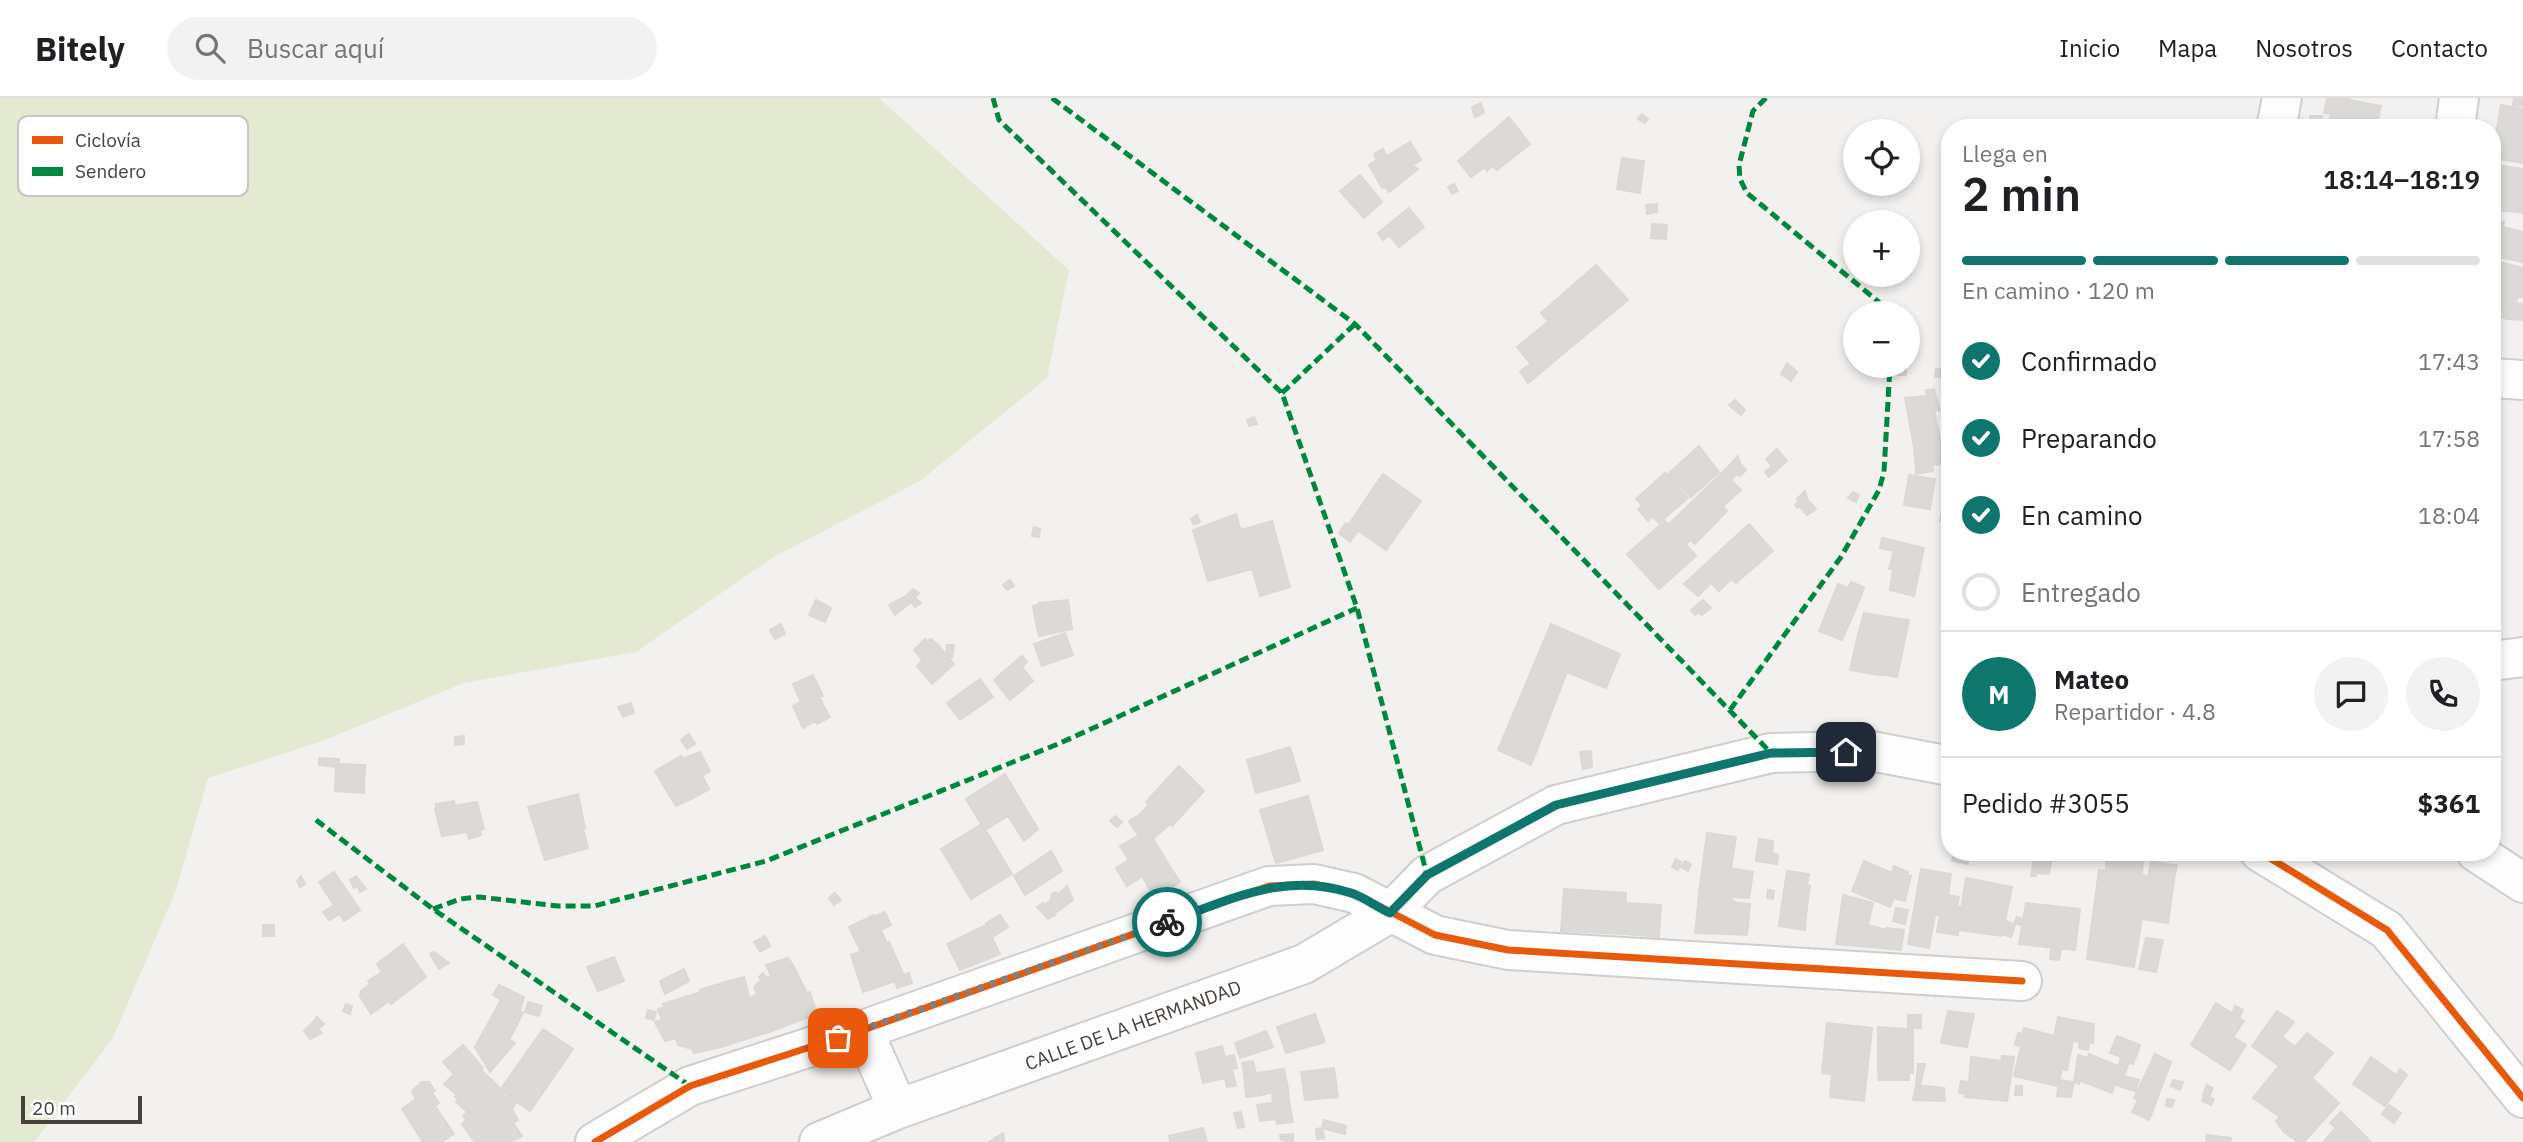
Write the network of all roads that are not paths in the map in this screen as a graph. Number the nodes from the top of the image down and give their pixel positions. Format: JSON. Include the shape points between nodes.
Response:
{"nodes":[{"id":1,"x":2282,"y":98,"type":"edge"},
{"id":2,"x":2459,"y":98,"type":"edge"},
{"id":3,"x":2278,"y":119,"type":"edge"},
{"id":4,"x":2456,"y":119,"type":"edge"},
{"id":5,"x":2501,"y":379,"type":"edge"},
{"id":6,"x":2523,"y":380,"type":"edge"},
{"id":7,"x":2523,"y":657,"type":"edge"},
{"id":8,"x":2501,"y":660,"type":"edge"},
{"id":9,"x":1941,"y":764,"type":"edge"},
{"id":10,"x":2275,"y":861,"type":"edge"},
{"id":11,"x":2490,"y":861,"type":"edge"},
{"id":12,"x":2523,"y":883,"type":"edge"},
{"id":13,"x":1390,"y":913,"type":"junction"},
{"id":14,"x":2022,"y":981,"type":"dead end"},
{"id":15,"x":863,"y":1030,"type":"junction"},
{"id":16,"x":2523,"y":1098,"type":"edge"},
{"id":17,"x":898,"y":1109,"type":"junction"},
{"id":18,"x":595,"y":1142,"type":"edge"},
{"id":19,"x":819,"y":1142,"type":"edge"}],
"edges":[{"from":1,"to":3,"type":"street"},
{"from":2,"to":4,"type":"street"},
{"from":5,"to":6,"type":"street"},
{"from":7,"to":8,"type":"street"},
{"from":9,"to":13,"type":"street","name":"CALLE DE LA HERMANDAD","via":[[1871,751],[1771,753],[1556,805],[1427,875]]},
{"from":10,"to":16,"type":"street","via":[[2387,930]]},
{"from":11,"to":12,"type":"street"},
{"from":13,"to":14,"type":"street","via":[[1435,935],[1508,950]]},
{"from":13,"to":15,"type":"street","via":[[1354,893],[1314,884],[1269,886]]},
{"from":13,"to":17,"type":"street","name":"CALLE DE LA HERMANDAD","via":[[1304,964]]},
{"from":15,"to":17,"type":"street"},
{"from":15,"to":18,"type":"street","via":[[690,1086]]},
{"from":17,"to":19,"type":"street","name":"CALLE DE LA HERMANDAD"}]}
